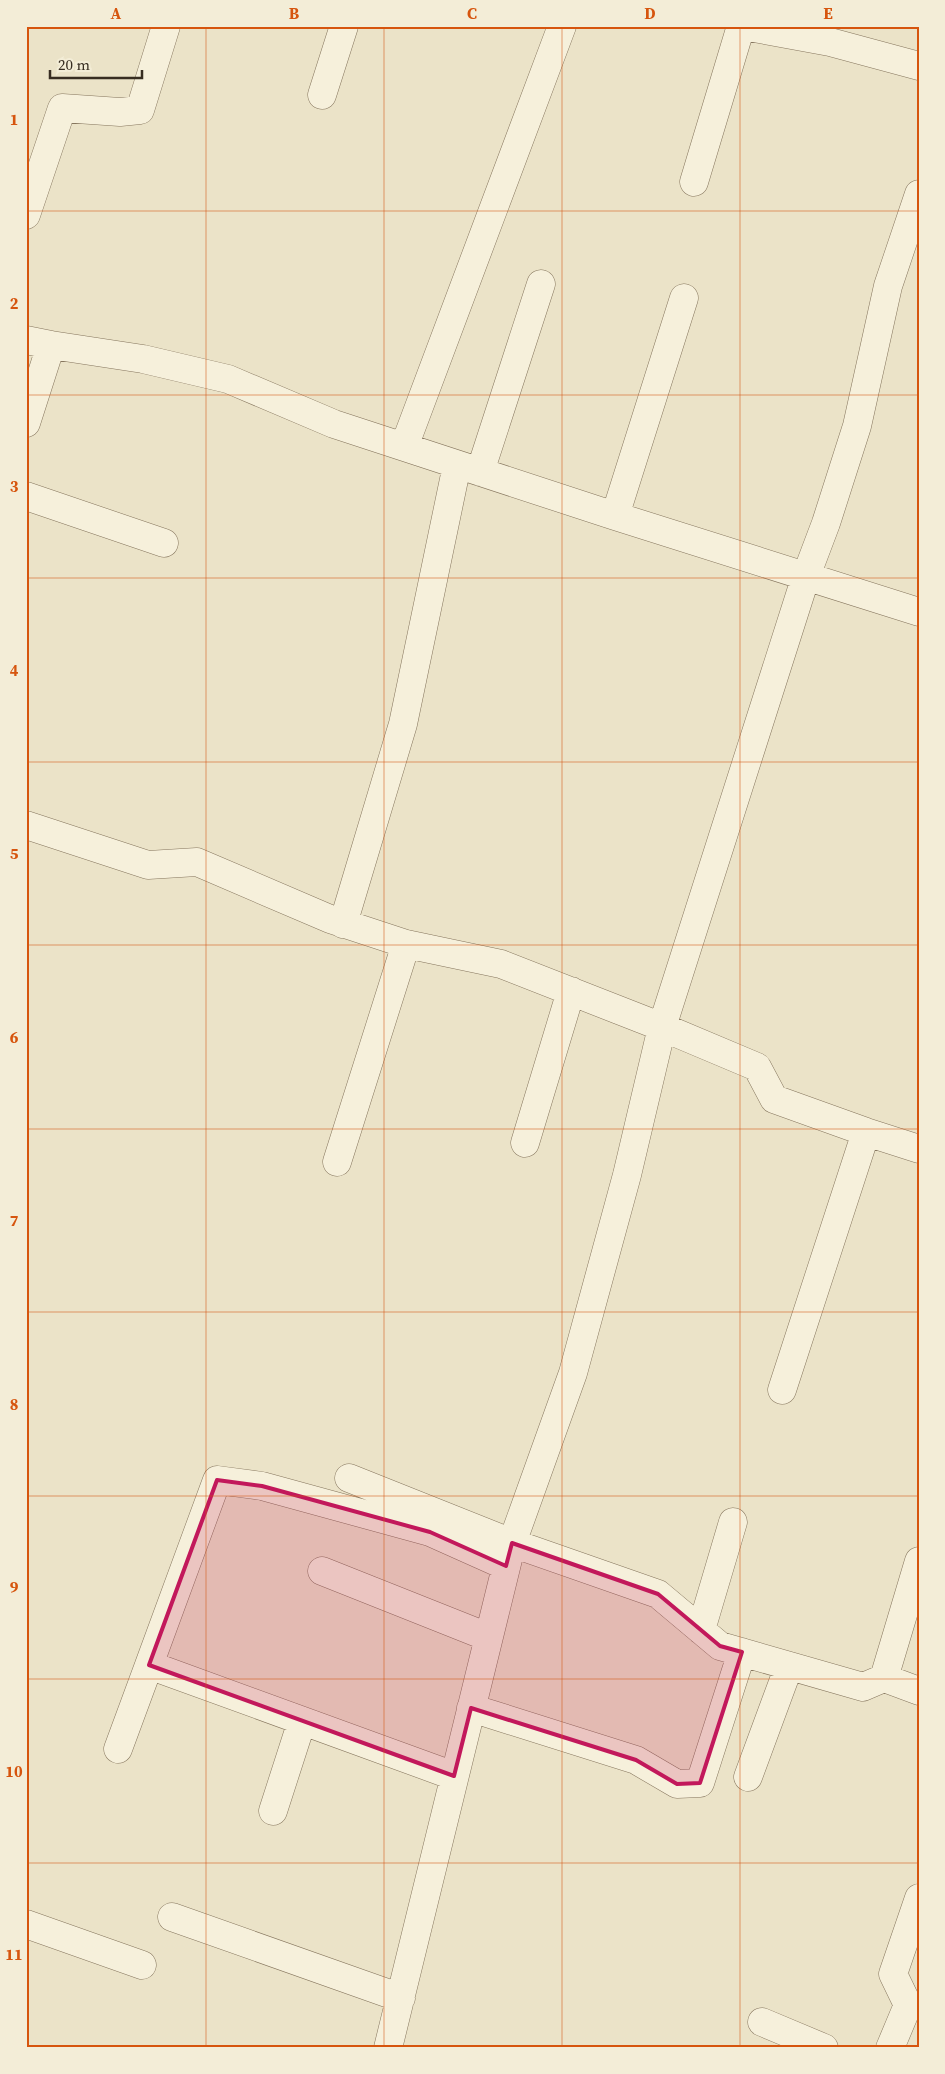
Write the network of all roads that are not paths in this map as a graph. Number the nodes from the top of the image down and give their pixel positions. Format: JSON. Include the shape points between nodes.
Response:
{"nodes":[{"id":1,"x":166,"y":26,"type":"edge"},
{"id":2,"x":344,"y":26,"type":"edge"},
{"id":3,"x":562,"y":26,"type":"edge"},
{"id":4,"x":742,"y":26,"type":"edge"},
{"id":5,"x":919,"y":66,"type":"edge"},
{"id":6,"x":322,"y":96,"type":"dead end"},
{"id":7,"x":694,"y":182,"type":"dead end"},
{"id":8,"x":919,"y":194,"type":"edge"},
{"id":9,"x":26,"y":215,"type":"edge"},
{"id":10,"x":541,"y":284,"type":"dead end"},
{"id":11,"x":684,"y":298,"type":"dead end"},
{"id":12,"x":38,"y":343,"type":"edge"},
{"id":13,"x":26,"y":423,"type":"edge"},
{"id":14,"x":404,"y":447,"type":"junction"},
{"id":15,"x":468,"y":468,"type":"junction"},
{"id":16,"x":26,"y":496,"type":"edge"},
{"id":17,"x":614,"y":516,"type":"junction"},
{"id":18,"x":164,"y":543,"type":"dead end"},
{"id":19,"x":806,"y":576,"type":"junction"},
{"id":20,"x":919,"y":612,"type":"edge"},
{"id":21,"x":26,"y":825,"type":"edge"},
{"id":22,"x":343,"y":924,"type":"junction"},
{"id":23,"x":406,"y":944,"type":"junction"},
{"id":24,"x":571,"y":991,"type":"junction"},
{"id":25,"x":662,"y":1027,"type":"junction"},
{"id":26,"x":866,"y":1132,"type":"junction"},
{"id":27,"x":525,"y":1143,"type":"dead end"},
{"id":28,"x":919,"y":1149,"type":"edge"},
{"id":29,"x":336,"y":1162,"type":"dead end"},
{"id":30,"x":782,"y":1390,"type":"dead end"},
{"id":31,"x":349,"y":1478,"type":"dead end"},
{"id":32,"x":733,"y":1522,"type":"dead end"},
{"id":33,"x":509,"y":1554,"type":"junction"},
{"id":34,"x":919,"y":1561,"type":"edge"},
{"id":35,"x":322,"y":1571,"type":"dead end"},
{"id":36,"x":701,"y":1630,"type":"junction"},
{"id":37,"x":488,"y":1637,"type":"junction"},
{"id":38,"x":742,"y":1652,"type":"junction"},
{"id":39,"x":149,"y":1664,"type":"junction"},
{"id":40,"x":789,"y":1666,"type":"junction"},
{"id":41,"x":884,"y":1678,"type":"junction"},
{"id":42,"x":919,"y":1691,"type":"edge"},
{"id":43,"x":471,"y":1708,"type":"junction"},
{"id":44,"x":302,"y":1721,"type":"junction"},
{"id":45,"x":118,"y":1749,"type":"dead end"},
{"id":46,"x":454,"y":1776,"type":"junction"},
{"id":47,"x":748,"y":1777,"type":"dead end"},
{"id":48,"x":273,"y":1811,"type":"dead end"},
{"id":49,"x":919,"y":1898,"type":"edge"},
{"id":50,"x":172,"y":1917,"type":"dead end"},
{"id":51,"x":26,"y":1924,"type":"edge"},
{"id":52,"x":142,"y":1966,"type":"dead end"},
{"id":53,"x":401,"y":1998,"type":"junction"},
{"id":54,"x":762,"y":2022,"type":"dead end"},
{"id":55,"x":388,"y":2048,"type":"edge"},
{"id":56,"x":824,"y":2048,"type":"edge"},
{"id":57,"x":890,"y":2048,"type":"edge"}],
"edges":[{"from":1,"to":9,"type":"street","via":[[140,110],[120,112],[62,108]]},
{"from":2,"to":6,"type":"street"},
{"from":3,"to":14,"type":"street"},
{"from":4,"to":5,"type":"street","via":[[830,42]]},
{"from":4,"to":7,"type":"street"},
{"from":8,"to":19,"type":"street","via":[[888,286],[856,426]]},
{"from":10,"to":15,"type":"street"},
{"from":11,"to":17,"type":"street"},
{"from":12,"to":13,"type":"street"},
{"from":12,"to":14,"type":"street","via":[[143,359],[228,379],[334,424]]},
{"from":14,"to":15,"type":"street"},
{"from":15,"to":17,"type":"street"},
{"from":15,"to":22,"type":"street","via":[[403,724]]},
{"from":16,"to":18,"type":"street"},
{"from":17,"to":19,"type":"street"},
{"from":19,"to":20,"type":"street"},
{"from":19,"to":25,"type":"street"},
{"from":21,"to":22,"type":"street","via":[[148,865],[197,862]]},
{"from":22,"to":23,"type":"street"},
{"from":23,"to":24,"type":"street","via":[[501,964]]},
{"from":23,"to":29,"type":"street"},
{"from":24,"to":25,"type":"street"},
{"from":24,"to":27,"type":"street"},
{"from":25,"to":26,"type":"street","via":[[757,1067],[774,1099]]},
{"from":25,"to":33,"type":"street","via":[[627,1175],[573,1373]]},
{"from":26,"to":28,"type":"street"},
{"from":26,"to":30,"type":"street"},
{"from":31,"to":33,"type":"street"},
{"from":32,"to":36,"type":"street"},
{"from":33,"to":36,"type":"street","via":[[658,1594]]},
{"from":33,"to":37,"type":"street"},
{"from":33,"to":39,"type":"street","via":[[262,1486],[217,1480]]},
{"from":34,"to":41,"type":"street"},
{"from":35,"to":37,"type":"street"},
{"from":36,"to":38,"type":"street","via":[[720,1646]]},
{"from":37,"to":43,"type":"street"},
{"from":38,"to":40,"type":"street"},
{"from":38,"to":43,"type":"street","via":[[700,1783],[677,1784],[636,1760]]},
{"from":39,"to":44,"type":"street"},
{"from":39,"to":45,"type":"street"},
{"from":40,"to":41,"type":"street","via":[[863,1688]]},
{"from":40,"to":47,"type":"street"},
{"from":41,"to":42,"type":"street"},
{"from":43,"to":46,"type":"street"},
{"from":44,"to":46,"type":"street"},
{"from":44,"to":48,"type":"street"},
{"from":46,"to":53,"type":"street"},
{"from":49,"to":57,"type":"street","via":[[894,1974],[908,2006]]},
{"from":50,"to":53,"type":"street"},
{"from":51,"to":52,"type":"street"},
{"from":53,"to":55,"type":"street"},
{"from":54,"to":56,"type":"street"}]}
